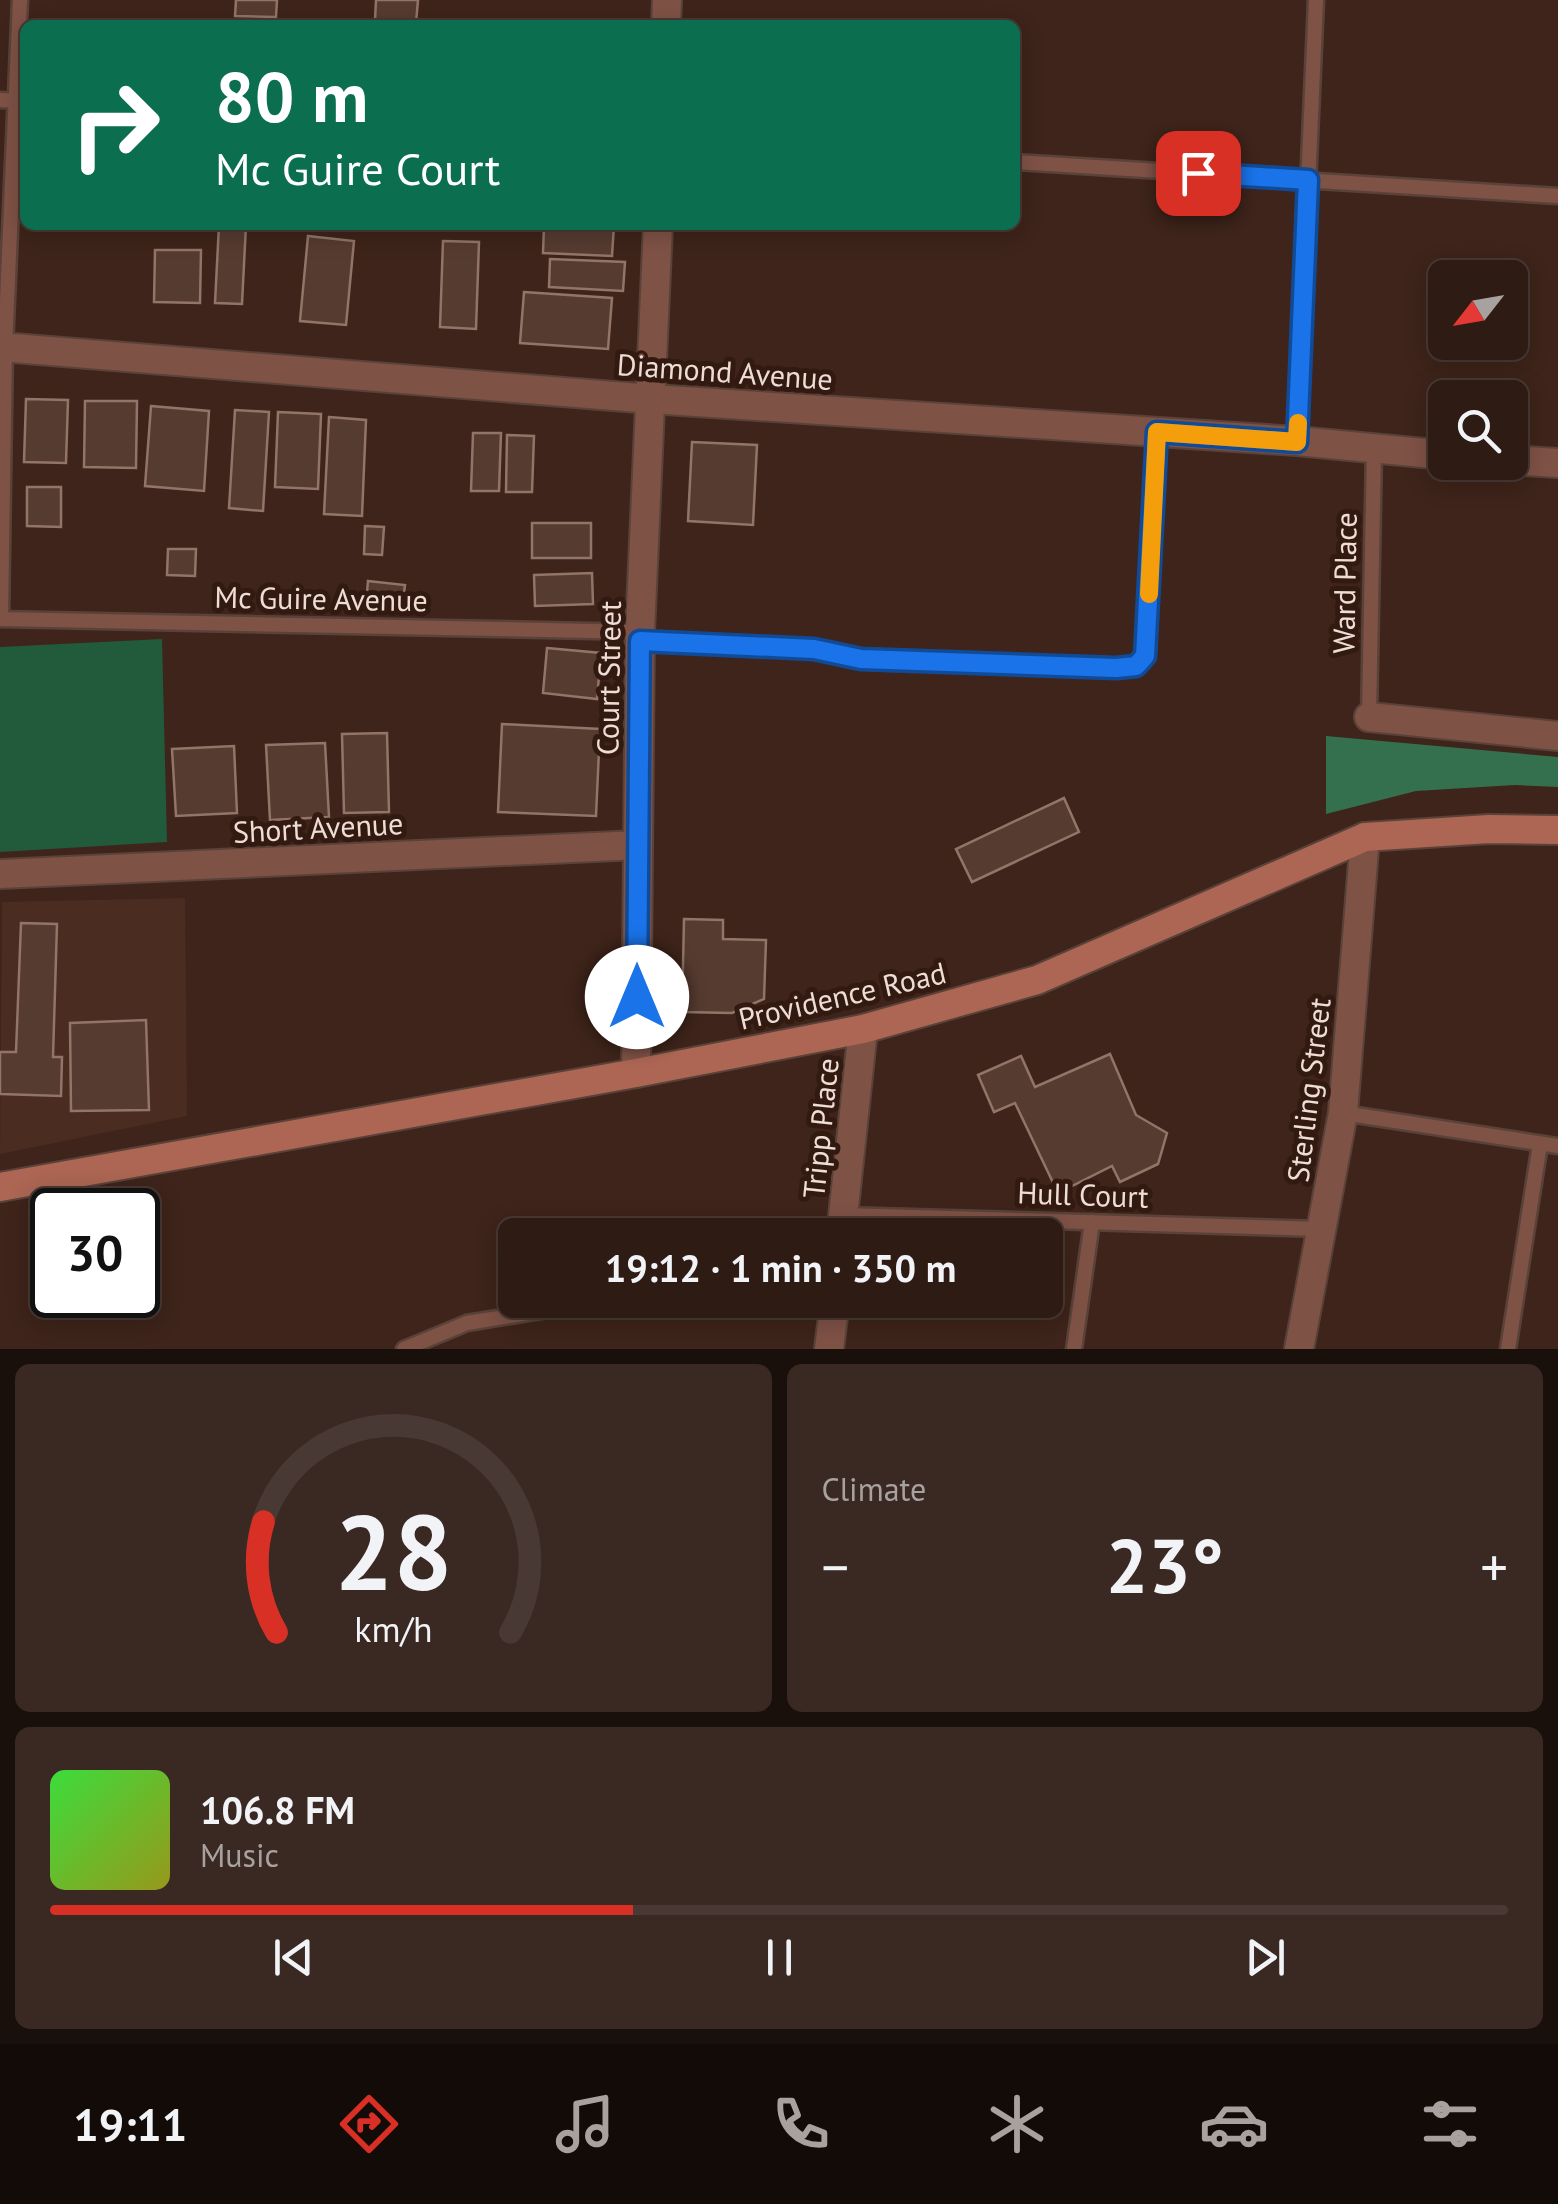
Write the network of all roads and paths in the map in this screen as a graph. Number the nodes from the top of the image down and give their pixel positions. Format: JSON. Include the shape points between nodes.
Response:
{"nodes":[{"id":1,"x":20,"y":0,"type":"edge"},
{"id":2,"x":1316,"y":0,"type":"edge"},
{"id":3,"x":13,"y":101,"type":"edge"},
{"id":4,"x":1020,"y":162,"type":"edge"},
{"id":5,"x":1308,"y":180,"type":"junction"},
{"id":6,"x":1558,"y":196,"type":"edge"},
{"id":7,"x":658,"y":230,"type":"edge"},
{"id":8,"x":2,"y":347,"type":"edge"},
{"id":9,"x":651,"y":400,"type":"junction"},
{"id":10,"x":1157,"y":432,"type":"junction"},
{"id":11,"x":1297,"y":442,"type":"junction"},
{"id":12,"x":1374,"y":450,"type":"junction"},
{"id":13,"x":1428,"y":454,"type":"edge"},
{"id":14,"x":1528,"y":461,"type":"edge"},
{"id":15,"x":1558,"y":463,"type":"edge"},
{"id":16,"x":0,"y":620,"type":"edge"},
{"id":17,"x":640,"y":637,"type":"junction"},
{"id":18,"x":1369,"y":717,"type":"joint"},
{"id":19,"x":1558,"y":736,"type":"edge"},
{"id":20,"x":1558,"y":830,"type":"edge"},
{"id":21,"x":1365,"y":837,"type":"junction"},
{"id":22,"x":638,"y":845,"type":"junction"},
{"id":23,"x":0,"y":874,"type":"edge"},
{"id":24,"x":863,"y":1028,"type":"junction"},
{"id":25,"x":636,"y":1073,"type":"junction"},
{"id":26,"x":1343,"y":1113,"type":"junction"},
{"id":27,"x":1540,"y":1144,"type":"junction"},
{"id":28,"x":1558,"y":1146,"type":"edge"},
{"id":29,"x":0,"y":1187,"type":"edge"},
{"id":30,"x":843,"y":1218,"type":"edge"},
{"id":31,"x":1063,"y":1222,"type":"edge"},
{"id":32,"x":1092,"y":1222,"type":"junction"},
{"id":33,"x":1322,"y":1229,"type":"junction"},
{"id":34,"x":498,"y":1318,"type":"edge"},
{"id":35,"x":833,"y":1318,"type":"edge"},
{"id":36,"x":404,"y":1349,"type":"edge"},
{"id":37,"x":829,"y":1349,"type":"edge"},
{"id":38,"x":1074,"y":1349,"type":"edge"},
{"id":39,"x":1300,"y":1349,"type":"edge"},
{"id":40,"x":1508,"y":1349,"type":"edge"}],
"edges":[{"from":1,"to":3,"type":"lane"},
{"from":2,"to":5,"type":"lane"},
{"from":3,"to":8,"type":"lane"},
{"from":4,"to":5,"type":"lane"},
{"from":5,"to":6,"type":"lane"},
{"from":5,"to":11,"type":"lane"},
{"from":7,"to":9,"type":"street","name":"Court Street"},
{"from":8,"to":9,"type":"street","name":"Diamond Avenue"},
{"from":8,"to":16,"type":"lane"},
{"from":9,"to":10,"type":"street","name":"Diamond Avenue"},
{"from":9,"to":17,"type":"street","name":"Court Street"},
{"from":10,"to":11,"type":"street","name":"Diamond Avenue"},
{"from":10,"to":17,"type":"lane","name":"Mc Guire Avenue","via":[[1145,656],[1136,666],[861,659],[814,649]]},
{"from":11,"to":12,"type":"street","name":"Diamond Avenue"},
{"from":12,"to":13,"type":"street","name":"Diamond Avenue"},
{"from":12,"to":18,"type":"lane","name":"Ward Place"},
{"from":14,"to":15,"type":"street"},
{"from":16,"to":17,"type":"lane","name":"Mc Guire Avenue"},
{"from":17,"to":22,"type":"street","name":"Court Street"},
{"from":18,"to":19,"type":"street"},
{"from":20,"to":21,"type":"main road","name":"Providence Road"},
{"from":21,"to":24,"type":"main road","name":"Providence Road","via":[[1037,980]]},
{"from":21,"to":26,"type":"street","name":"Sterling Street"},
{"from":22,"to":23,"type":"street","name":"Short Avenue"},
{"from":22,"to":25,"type":"street","name":"Court Street"},
{"from":24,"to":25,"type":"main road","name":"Providence Road"},
{"from":24,"to":30,"type":"street","name":"Tripp Place"},
{"from":25,"to":29,"type":"main road","name":"Providence Road"},
{"from":26,"to":27,"type":"lane"},
{"from":26,"to":33,"type":"street","name":"Sterling Street"},
{"from":27,"to":28,"type":"lane"},
{"from":27,"to":40,"type":"lane"},
{"from":31,"to":32,"type":"lane","name":"Hull Court"},
{"from":32,"to":33,"type":"lane","name":"Hull Court"},
{"from":32,"to":38,"type":"lane"},
{"from":33,"to":39,"type":"street","name":"Sterling Street"},
{"from":34,"to":36,"type":"lane","via":[[466,1323]]},
{"from":35,"to":37,"type":"street"}]}
